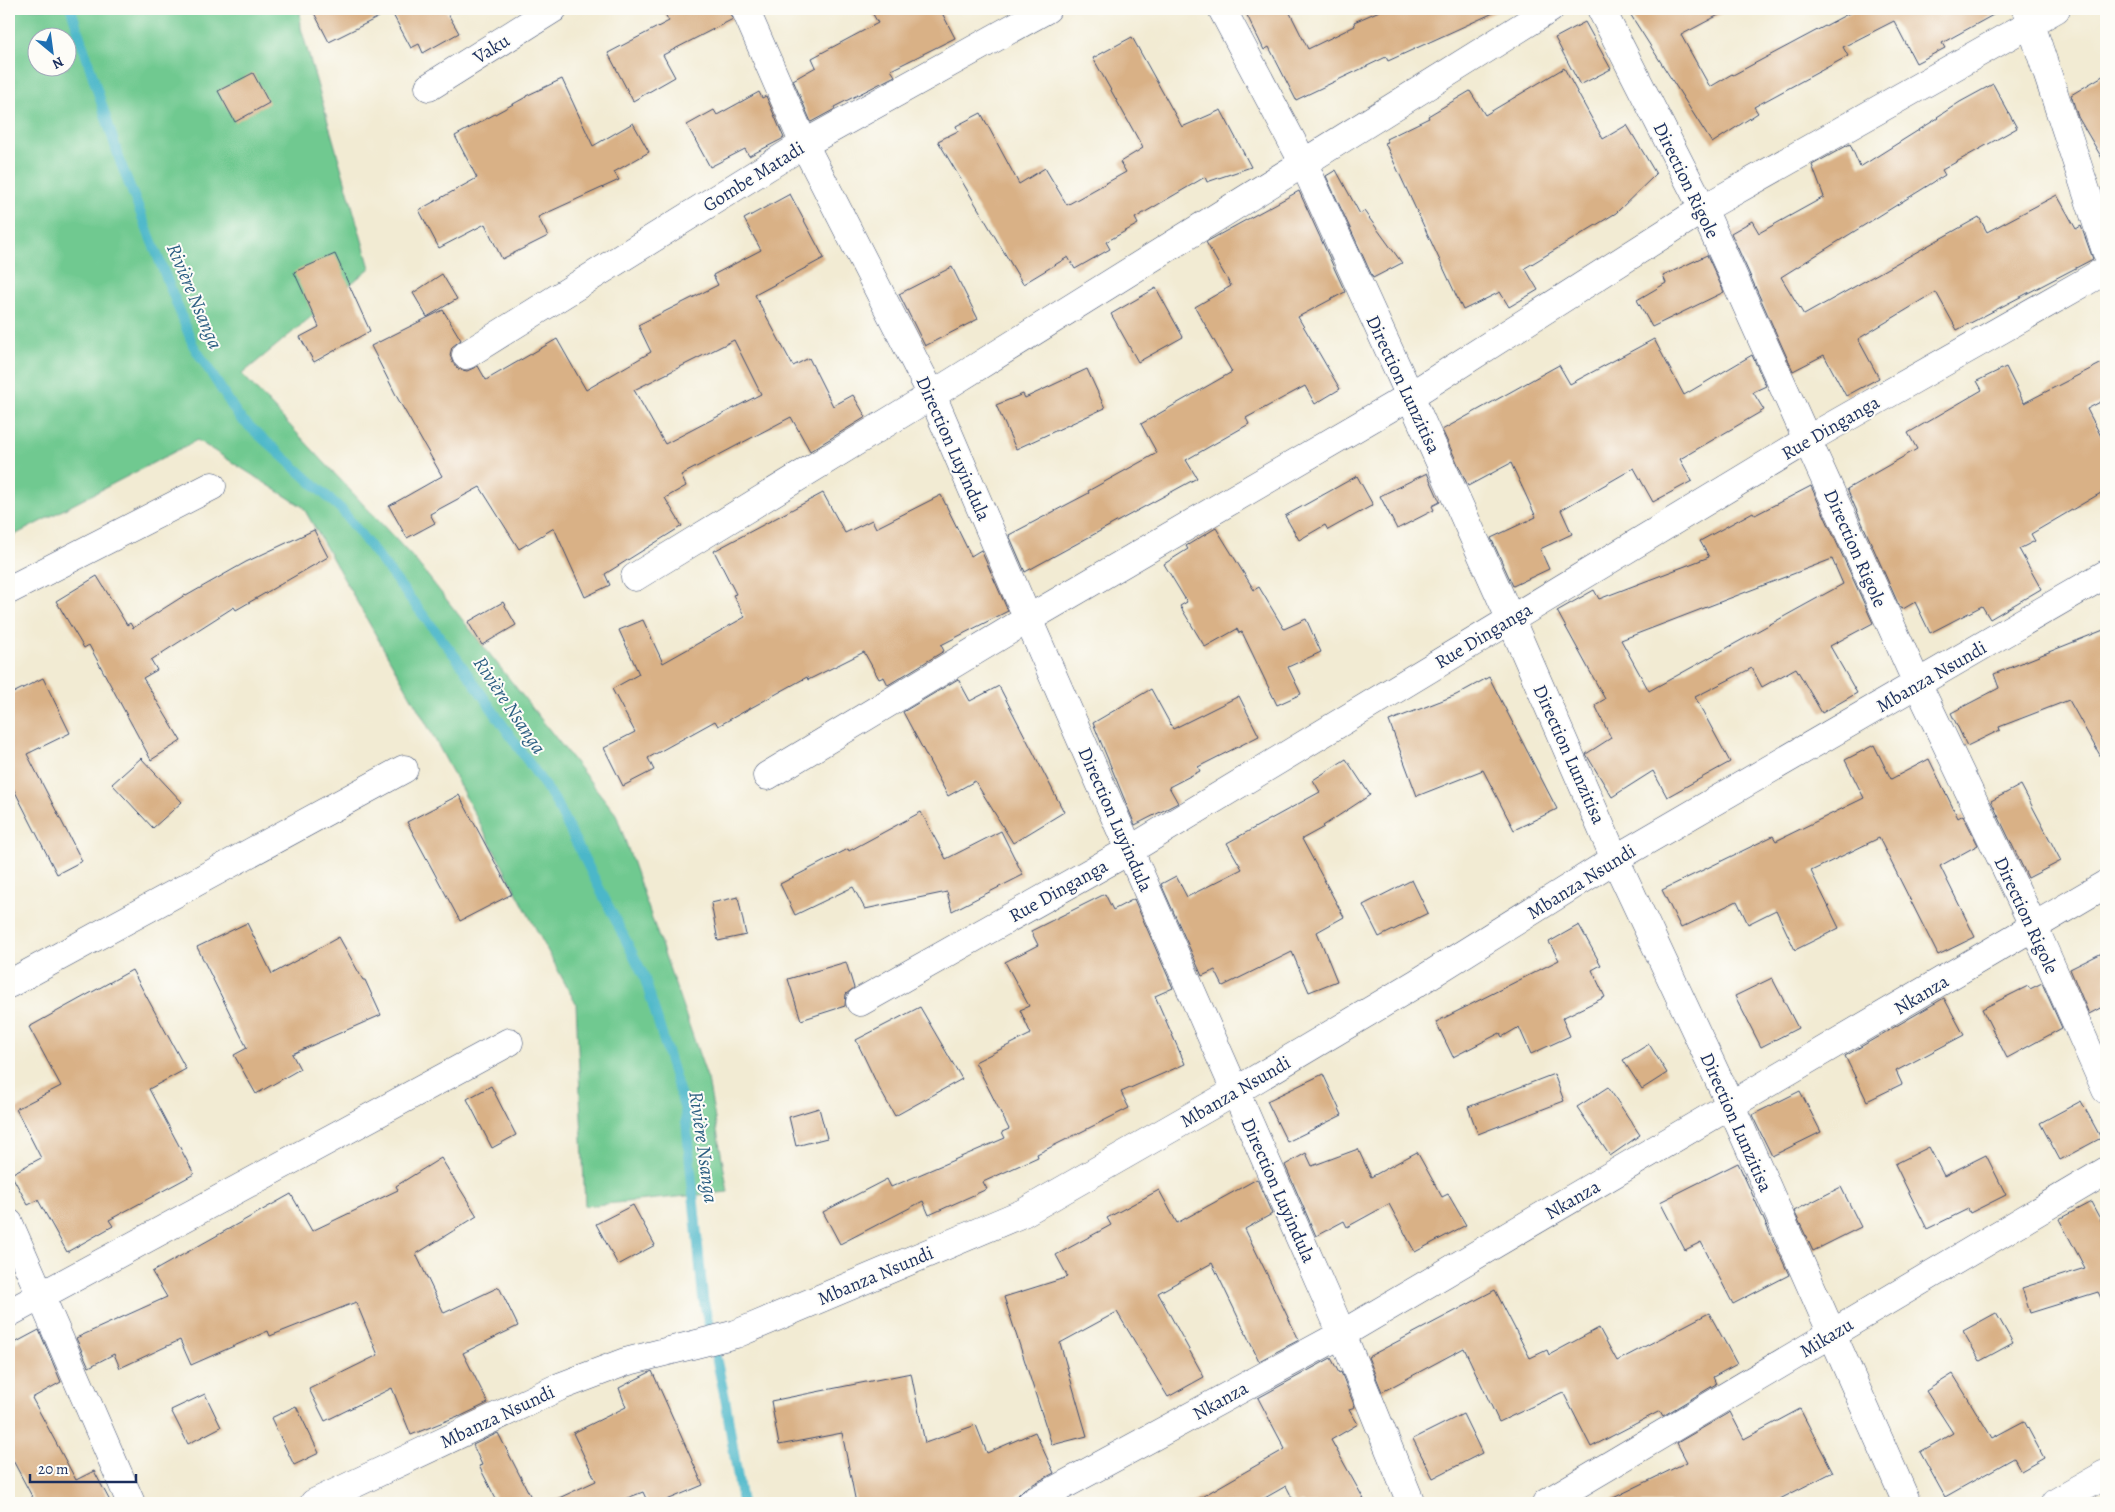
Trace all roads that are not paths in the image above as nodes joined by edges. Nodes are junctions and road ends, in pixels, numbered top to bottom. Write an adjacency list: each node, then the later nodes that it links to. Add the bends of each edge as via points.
1 (554, 9): 9 (street, Vaku)
2 (745, 9): 10 (street, Direction Luyindula)
3 (1047, 9): 10 (street, Gombe Matadi)
4 (1222, 9): 11 (street, Direction Lunzitisa)
5 (1550, 9): 11 (street)
6 (1601, 9): 12 (street, Direction Rigole)
7 (2056, 9): 8 (street)
8 (2028, 16): 12 (street); 13 (street)
9 (428, 86)
10 (804, 144): 15 (street, Gombe Matadi); 16 (street, Direction Luyindula)
11 (1303, 162): 16 (street); 17 (street, Direction Lunzitisa)
12 (1703, 210): 17 (street); 18 (street, Direction Rigole)
13 (2106, 251)
14 (2106, 270): 18 (street, Rue Dinganga)
15 (466, 355)
16 (932, 395): 21 (street); 24 (street, Direction Luyindula)
17 (1410, 396): 23 (street, Direction Lunzitisa); 24 (street)
18 (1807, 440): 23 (street, Rue Dinganga); 25 (street, Direction Rigole)
19 (212, 486): 22 (street)
20 (2106, 574): 25 (street, Mbanza Nsundi)
21 (635, 577)
22 (9, 590)
23 (1510, 618): 28 (street, Rue Dinganga); 29 (street, Direction Lunzitisa)
24 (1028, 620): 27 (street); 28 (street, Direction Luyindula)
25 (1918, 683): 29 (street, Mbanza Nsundi); 31 (street, Direction Rigole)
26 (404, 769): 32 (street)
27 (767, 776)
28 (1130, 850): 33 (street, Rue Dinganga); 36 (street, Direction Luyindula)
29 (1616, 859): 36 (street, Mbanza Nsundi, via 1418,983); 37 (street, Direction Lunzitisa)
30 (2106, 884): 31 (street, Nkanza)
31 (2034, 927): 35 (street, Direction Rigole); 37 (street, Nkanza)
32 (9, 984)
33 (860, 1002)
34 (509, 1042): 40 (street)
35 (2106, 1090)
36 (1236, 1091): 42 (street, Direction Luyindula); 46 (street, Mbanza Nsundi, via 1023,1214 736,1334 625,1362 559,1387)
37 (1731, 1106): 42 (street, Nkanza); 43 (street, Direction Lunzitisa)
38 (2106, 1171): 43 (street, Mikazu)
39 (9, 1222): 40 (street)
40 (41, 1294): 41 (street); 45 (street)
41 (9, 1313)
42 (1342, 1334): 47 (street, Nkanza); 48 (street, Direction Luyindula)
43 (1831, 1334): 49 (street, Mikazu); 50 (street, Direction Lunzitisa)
44 (2106, 1474): 51 (street)
45 (131, 1503)
46 (314, 1503)
47 (1031, 1503)
48 (1411, 1503)
49 (1546, 1503)
50 (1907, 1503)
51 (2055, 1503)

